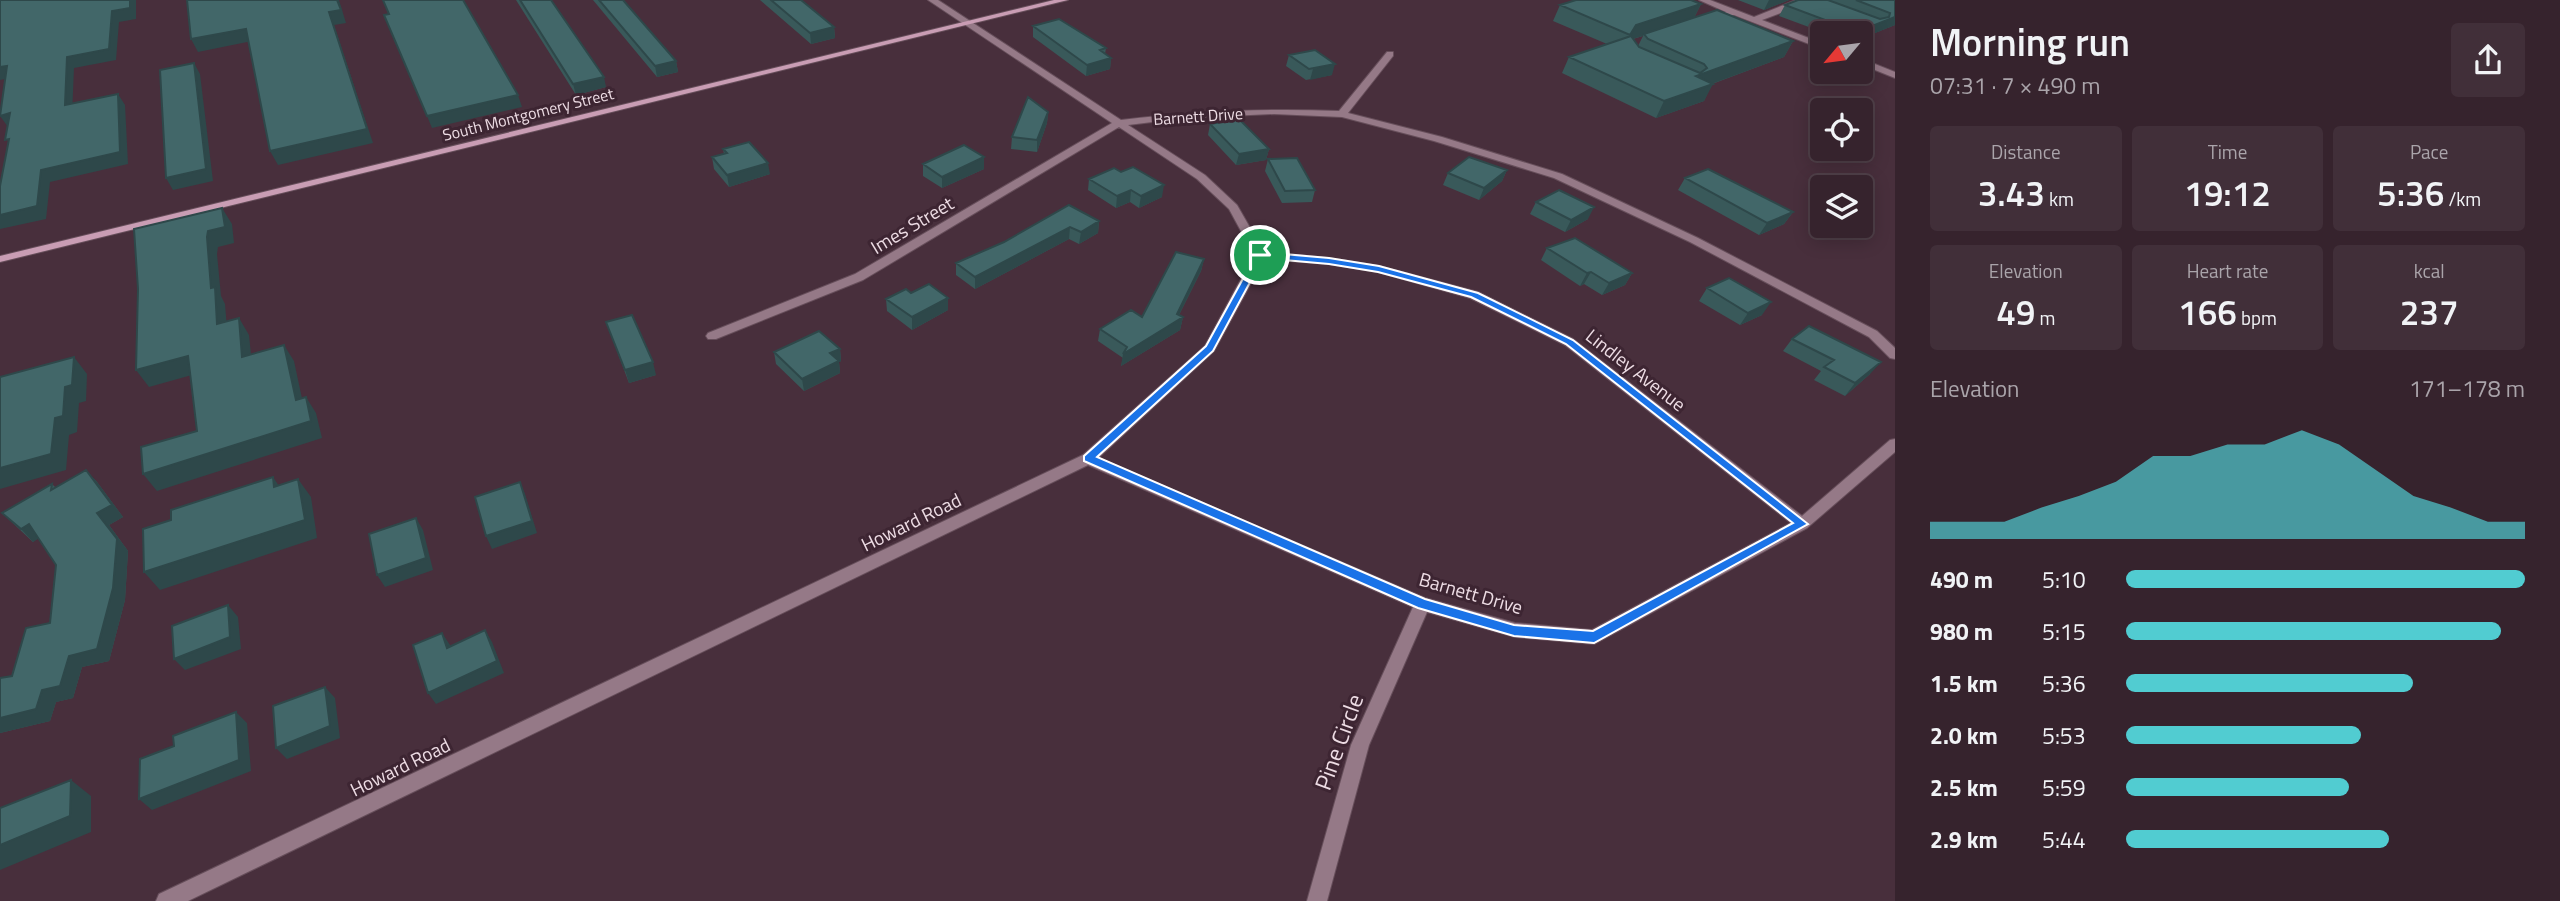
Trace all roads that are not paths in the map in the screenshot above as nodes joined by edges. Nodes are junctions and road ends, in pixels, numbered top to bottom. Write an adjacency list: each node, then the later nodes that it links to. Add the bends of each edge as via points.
1 (932, 0): 8 (street)
2 (1064, 0): 8 (street, South Montgomery Street)
3 (1703, 0): 5 (street)
4 (1800, 0): 6 (street)
5 (1734, 12): 6 (street); 7 (street)
6 (1754, 20): 9 (street)
7 (1703, 22)
8 (966, 24): 14 (street); 15 (street, South Montgomery Street)
9 (1810, 41)
10 (1390, 54): 13 (street)
11 (1873, 66): 12 (street)
12 (1895, 75)
13 (1342, 114): 14 (street, Barnett Drive, via 1273,111); 20 (street, Barnett Drive, via 1558,176 1694,240 1873,334)
14 (1119, 123): 16 (street, via 1201,177 1233,207); 19 (street, Imes Street, via 859,277)
15 (69, 242): 17 (street, South Montgomery Street); 18 (street)
16 (1260, 255): 22 (street, Howard Road, via 1210,348); 23 (street, Lindley Avenue, via 1379,269 1474,295 1569,342)
17 (0, 259)
18 (0, 268)
19 (712, 336)
20 (1895, 355)
21 (1895, 444): 23 (street, Barnett Drive)
22 (1088, 458): 24 (street, Barnett Drive); 25 (street, Howard Road)
23 (1802, 524): 24 (street, Barnett Drive, via 1594,637 1514,630)
24 (1422, 604): 26 (street, Pine Circle, via 1360,746)
25 (166, 901)
26 (1317, 901)

